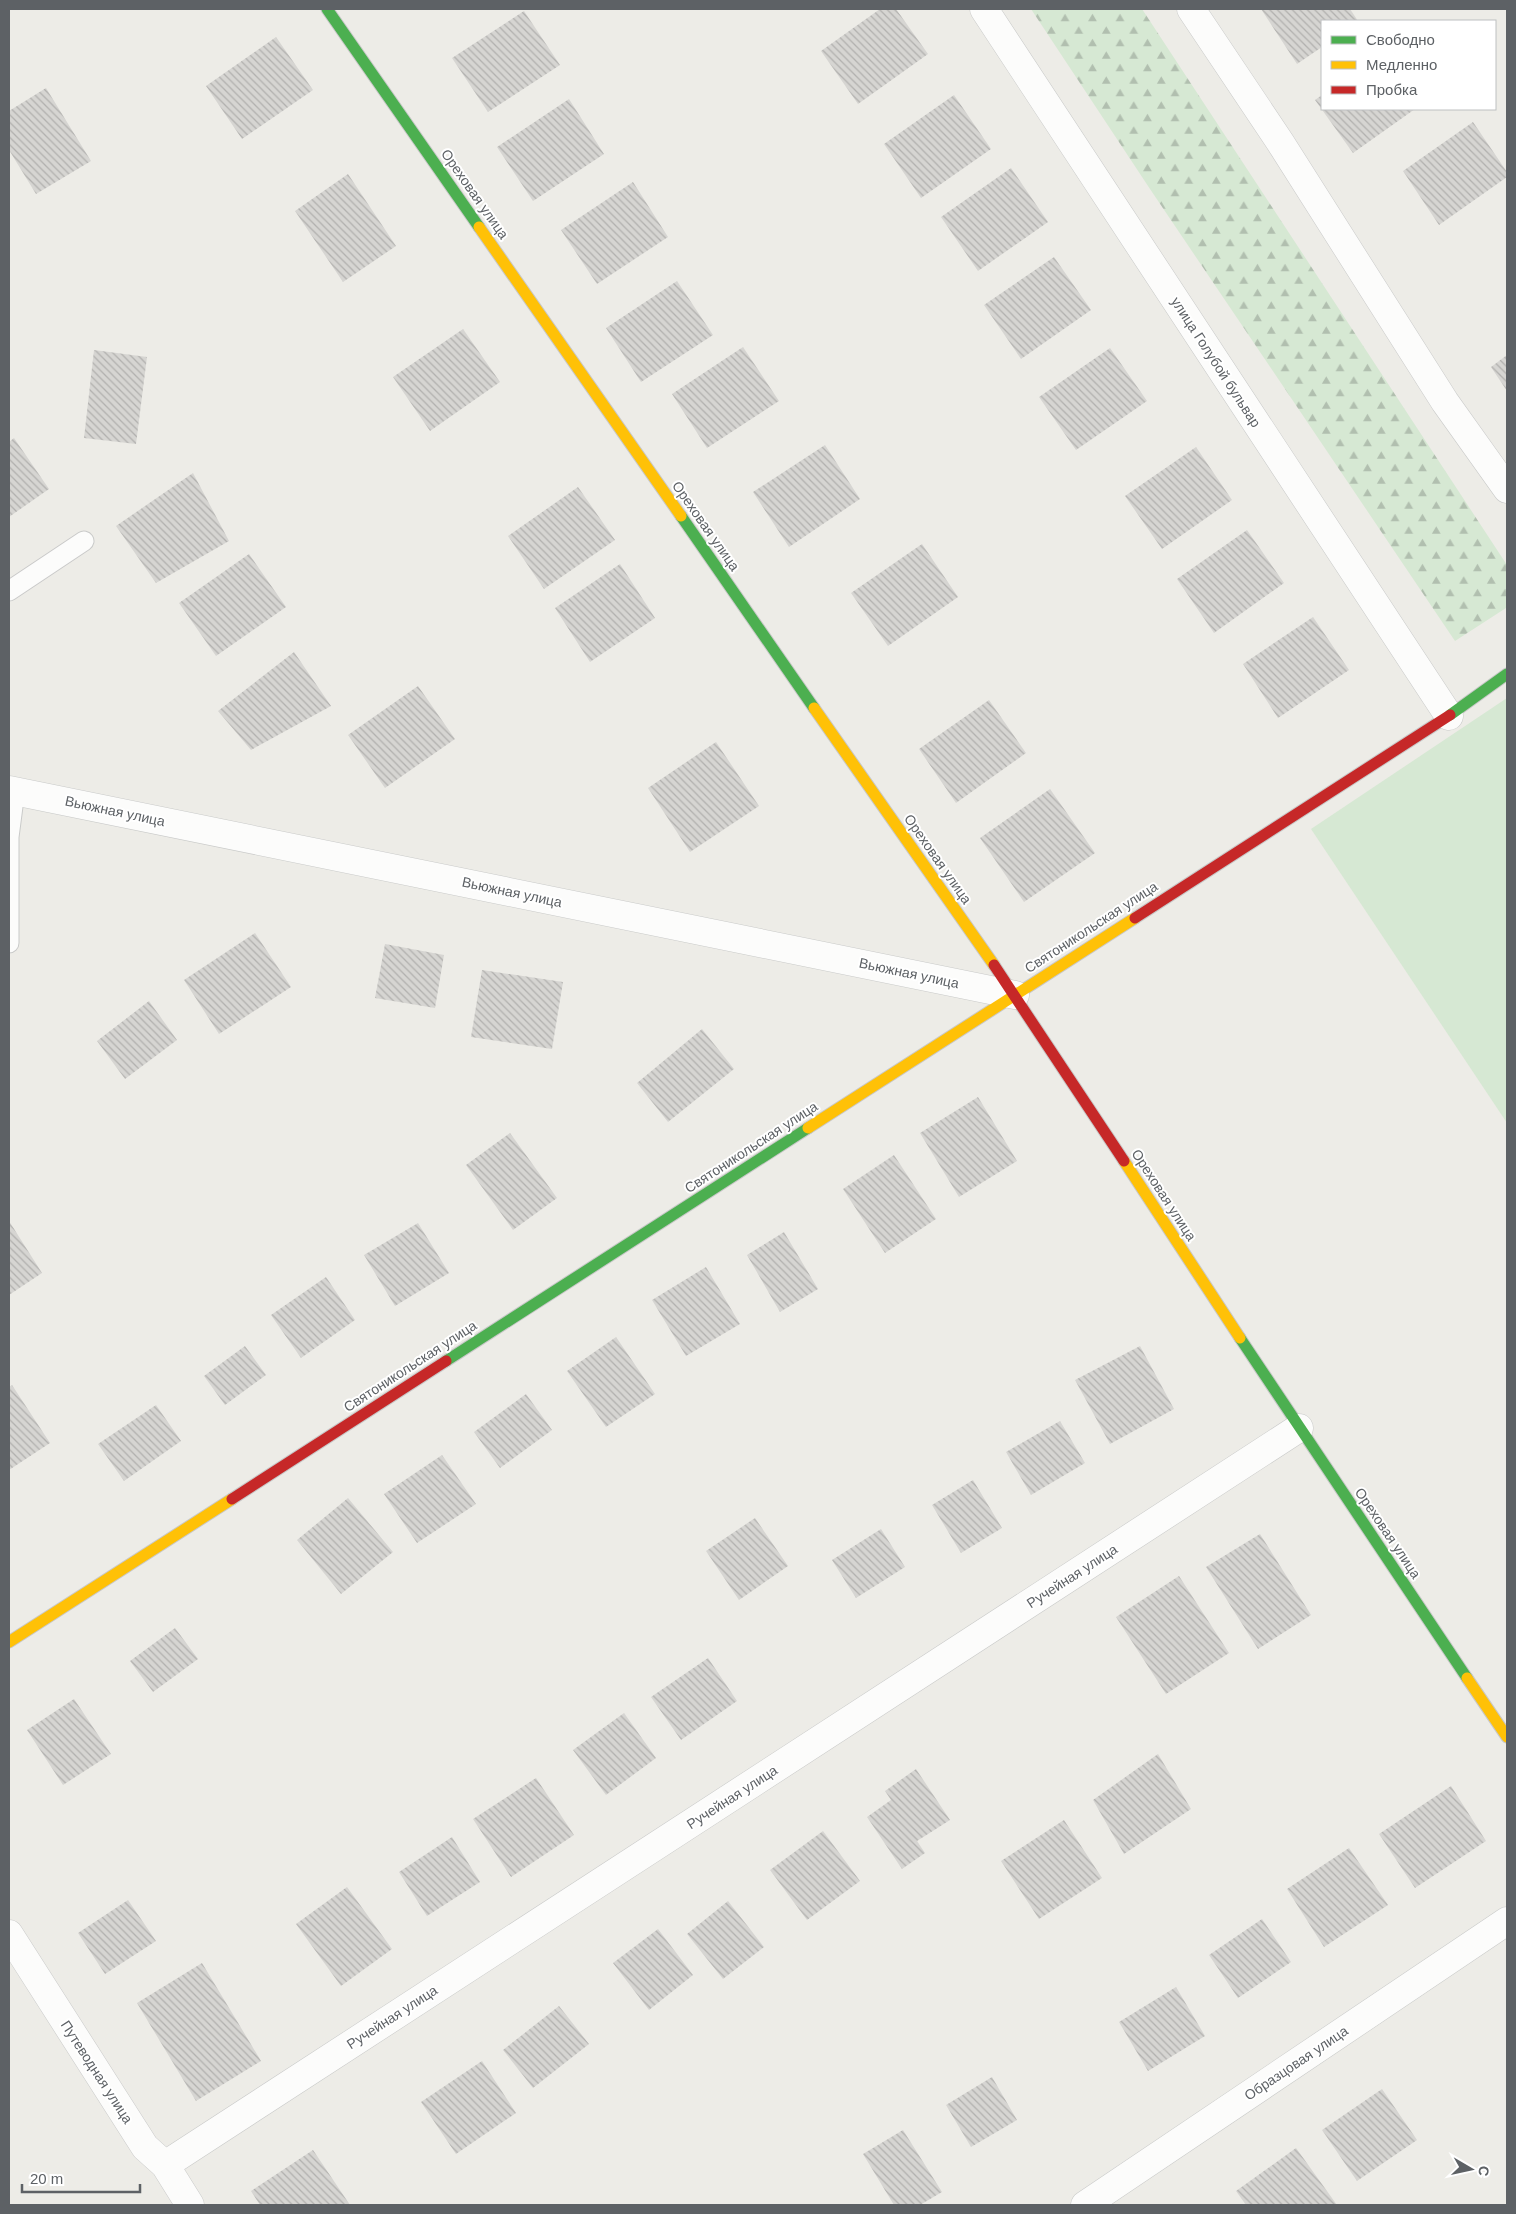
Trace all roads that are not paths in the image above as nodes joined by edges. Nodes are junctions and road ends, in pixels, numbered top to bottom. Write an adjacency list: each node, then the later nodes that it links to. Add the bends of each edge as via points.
1 (327, 9): 12 (street, Ореховая улица)
2 (984, 9): 8 (street, улица Голубой бульвар)
3 (1191, 9): 4 (street, via 1280,142 1445,402)
4 (1507, 489)
5 (84, 541): 6 (lane)
6 (9, 592)
7 (1507, 674): 8 (street, Святоникольская улица)
8 (1449, 716): 12 (street, Святоникольская улица)
9 (12, 790): 10 (lane); 12 (street, Вьюжная улица)
10 (9, 837): 11 (lane)
11 (9, 943)
12 (1015, 995): 13 (street, Ореховая улица); 14 (street, Святоникольская улица)
13 (1299, 1428): 15 (street, Ореховая улица); 18 (street, Ручейная улица)
14 (9, 1642)
15 (1507, 1737)
16 (1507, 1921): 20 (street, Образцовая улица)
17 (9, 1934): 18 (street, Путеводная улица, via 145,2147)
18 (165, 2165): 19 (street, Путеводная улица)
19 (190, 2205)
20 (1085, 2205)

